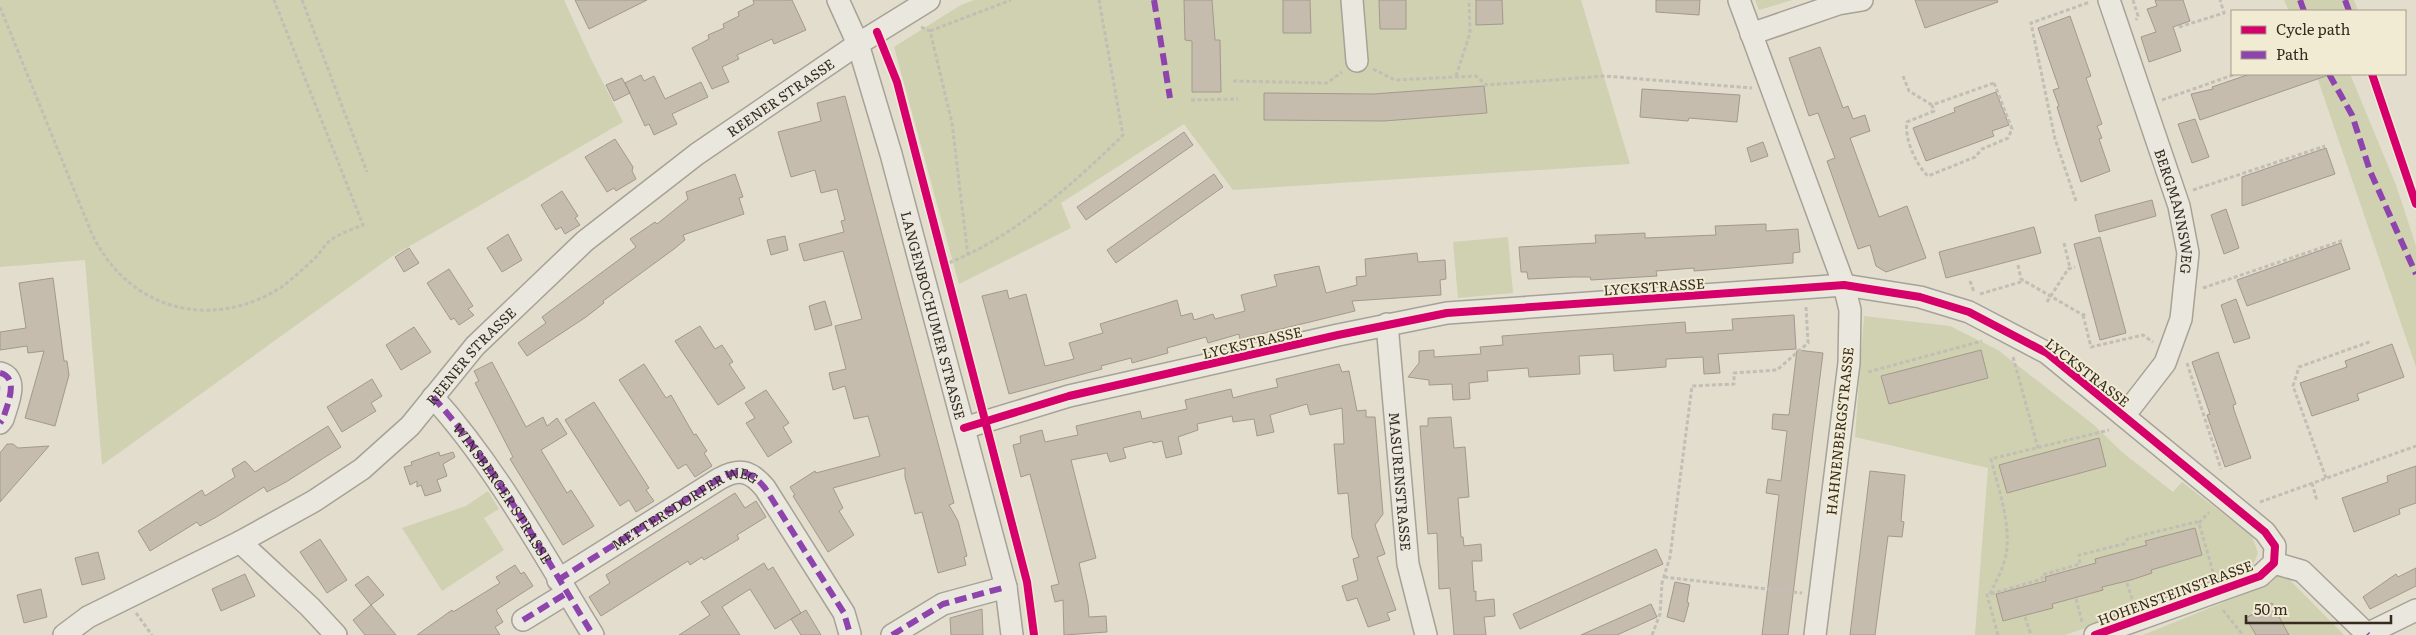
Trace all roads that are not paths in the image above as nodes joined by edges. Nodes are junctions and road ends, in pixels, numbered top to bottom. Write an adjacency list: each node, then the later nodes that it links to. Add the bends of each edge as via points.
1 (838, 0): 8 (street, LANGENBOCHUMER STRASSE)
2 (929, 0): 8 (street, REENER STRASSE)
3 (1352, 0): 9 (street)
4 (1738, 0): 7 (street, HAHNENBERGSTRASSE)
5 (1862, 0): 7 (street, via 1838,4)
6 (2109, 0): 14 (street, BERGMANNSWEG, via 2176,196 2188,253 2181,319 2165,363)
7 (1751, 34): 10 (street, HAHNENBERGSTRASSE)
8 (858, 44): 13 (street, REENER STRASSE, via 697,154 585,241 476,346); 16 (street, LANGENBOCHUMER STRASSE, via 891,154)
9 (1357, 61)
10 (1844, 285): 11 (street, LYCKSTRASSE, via 1447,314); 14 (street, LYCKSTRASSE, via 1920,298 1982,317 2047,352); 31 (street, HAHNENBERGSTRASSE, via 1850,310 1847,378)
11 (1388, 324): 16 (street, LYCKSTRASSE, via 1069,396); 30 (street, MASURENSTRASSE, via 1408,564)
12 (0, 374): 15 (street, via 10,379 12,386)
13 (433, 397): 17 (street, REENER STRASSE, via 410,426 362,469 314,502); 19 (street, WINSBERGER STRASSE, via 484,460)
14 (2124, 416): 18 (street, LYCKSTRASSE, via 2265,532)
15 (0, 423)
16 (964, 428): 20 (street, LANGENBOCHUMER STRASSE)
17 (240, 542): 24 (street, REENER STRASSE, via 88,617); 25 (street)
18 (2274, 555): 21 (street, via 2302,571 2367,634); 23 (street, HOHENSTEINSTRASSE, via 2260,576)
19 (562, 586): 22 (street); 26 (street, WINSBERGER STRASSE); 27 (street, METTERSDORFER WEG, via 720,479 731,472 741,471 765,488 844,613)
20 (1006, 587): 28 (street, via 943,604); 29 (street, LANGENBOCHUMER STRASSE)
21 (2416, 610)
22 (523, 620)
23 (2089, 630)
24 (64, 635)
25 (336, 635)
26 (593, 635)
27 (852, 635)
28 (892, 635)
29 (1012, 635)
30 (1426, 635)
31 (1815, 635)

